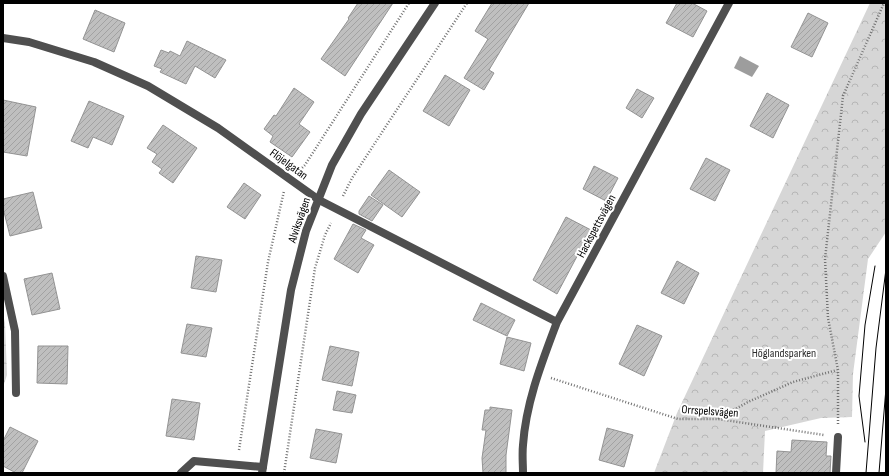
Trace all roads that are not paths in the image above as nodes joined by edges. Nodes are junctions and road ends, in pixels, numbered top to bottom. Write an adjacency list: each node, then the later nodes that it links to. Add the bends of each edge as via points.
1 (435, 3): 4 (street, Alviksvägen, via 361,114 332,165)
2 (729, 3): 6 (street, Hackspettsvägen)
3 (3, 38): 4 (street, Flöjelgatan, via 29,42 94,62 148,86 218,128)
4 (318, 200): 6 (street, Flöjelgatan); 9 (street, Alviksvägen, via 306,231 291,290)
5 (3, 276): 7 (street, via 15,331)
6 (557, 322): 11 (street, Hackspettsvägen, via 538,374 528,412 523,445)
7 (16, 394)
8 (838, 437): 12 (street)
9 (263, 470): 10 (street, via 194,461)
10 (181, 473)
11 (523, 473)
12 (836, 473)

